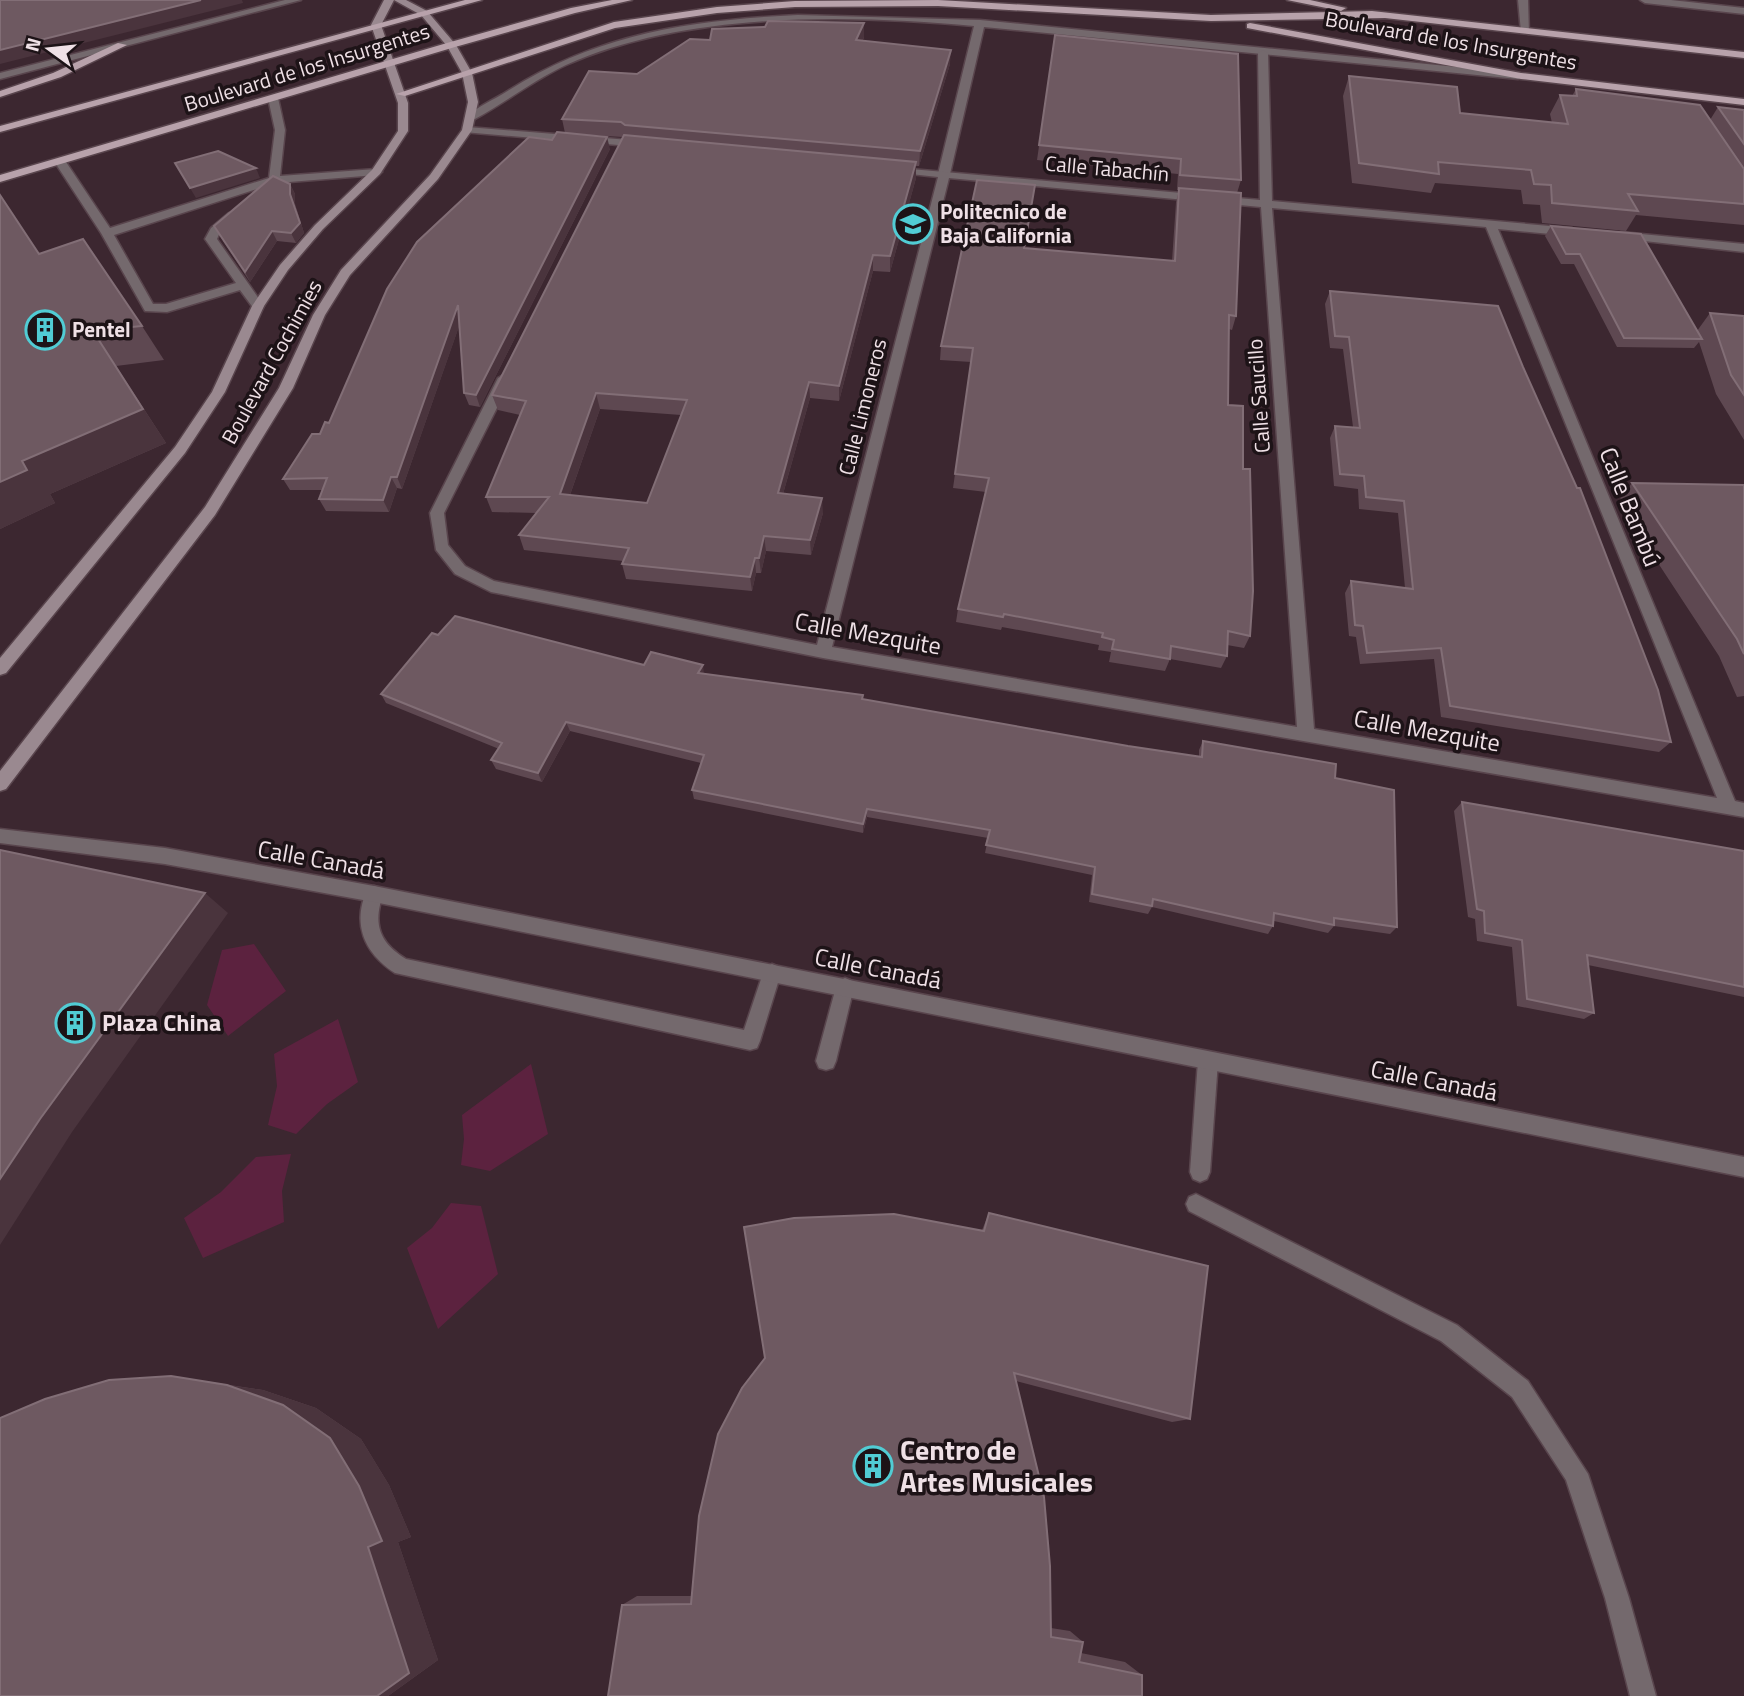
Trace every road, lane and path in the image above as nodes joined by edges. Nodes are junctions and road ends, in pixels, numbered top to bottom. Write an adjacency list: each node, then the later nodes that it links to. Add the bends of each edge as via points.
1 (296, 0): 17 (street)
2 (389, 0): 15 (main road)
3 (399, 0): 11 (main road)
4 (477, 0): 11 (main road, Boulevard de los Insurgentes)
5 (627, 0): 18 (main road, Boulevard de los Insurgentes)
6 (1113, 0): 13 (main road, Boulevard de los Insurgentes)
7 (1292, 0): 12 (main road, Boulevard de los Insurgentes)
8 (1523, 0): 16 (street)
9 (1645, 0): 10 (street)
10 (1744, 11)
11 (424, 13): 15 (main road, Boulevard de los Insurgentes); 18 (main road)
12 (1383, 16): 13 (main road); 16 (main road, Boulevard de los Insurgentes)
13 (1211, 18): 22 (main road, via 938,3 717,9 614,25); 24 (main road, Boulevard de los Insurgentes)
14 (980, 23): 19 (street); 31 (street, via 790,21 646,35 562,64); 37 (street, Calle Limoneros)
15 (376, 25): 21 (main road, Boulevard Cochimies); 32 (main road, Boulevard de los Insurgentes)
16 (1526, 32): 20 (main road, Boulevard de los Insurgentes)
17 (122, 45): 23 (street); 25 (main road, via 57,75)
18 (451, 45): 21 (main road, Boulevard de los Insurgentes); 22 (main road)
19 (1262, 53): 24 (street); 40 (street, Calle Saucillo)
20 (1744, 55)
21 (388, 64): 26 (main road, Boulevard Cochimies); 28 (main road, Boulevard de los Insurgentes)
22 (467, 73): 26 (main road); 31 (main road, via 473,102)
23 (0, 76)
24 (1521, 76): 27 (main road, Boulevard de los Insurgentes)
25 (0, 94)
26 (401, 94): 36 (main road, Boulevard Cochimies, via 403,131)
27 (1675, 94): 29 (main road, Boulevard de los Insurgentes); 30 (street)
28 (273, 98): 34 (main road, Boulevard de los Insurgentes); 39 (street, via 280,130)
29 (1744, 102)
30 (1683, 105)
31 (469, 124): 33 (street, via 619,149); 52 (main road, Boulevard Cochimies, via 434,177 345,273 319,315 286,388 210,511)
32 (0, 129)
33 (649, 145)
34 (60, 161): 38 (main road, Boulevard de los Insurgentes); 42 (street)
35 (877, 167): 37 (street, Calle Tabachín)
36 (376, 172): 39 (street); 47 (main road, Boulevard Cochimies, via 319,227)
37 (944, 173): 40 (street, Calle Tabachín); 49 (street, Calle Limoneros)
38 (0, 179)
39 (274, 180): 42 (street); 46 (street, via 211,234)
40 (1266, 203): 41 (street, Calle Tabachín); 51 (street, Calle Saucillo)
41 (1490, 224): 43 (street, Calle Tabachín); 53 (street, Calle Bambú)
42 (107, 233): 46 (street, via 149,308 167,308)
43 (1583, 233)
44 (1610, 235): 45 (street)
45 (1744, 248)
46 (243, 285): 47 (street)
47 (258, 306): 50 (main road, Boulevard Cochimies, via 218,392 180,450)
48 (511, 365): 49 (street, Calle Mezquite, via 437,513 441,546 460,570 491,586)
49 (823, 652): 51 (street, Calle Mezquite)
50 (0, 669)
51 (1306, 736): 53 (street, Calle Mezquite)
52 (0, 784)
53 (1736, 809)
54 (0, 836): 55 (street, Calle Canadá, via 165,856)
55 (373, 894): 56 (street, Calle Canadá); 56 (street, via 367,912 373,942 384,957 402,967 750,1041)
56 (772, 973): 57 (street, Calle Canadá)
57 (845, 987): 58 (street); 59 (street, Calle Canadá)
58 (825, 1061)
59 (1208, 1061): 60 (street, Calle Canadá); 61 (street)
60 (1744, 1167)
61 (1200, 1172)
62 (1196, 1204): 63 (street, via 1449,1333 1520,1389 1576,1474)
63 (1643, 1696)

